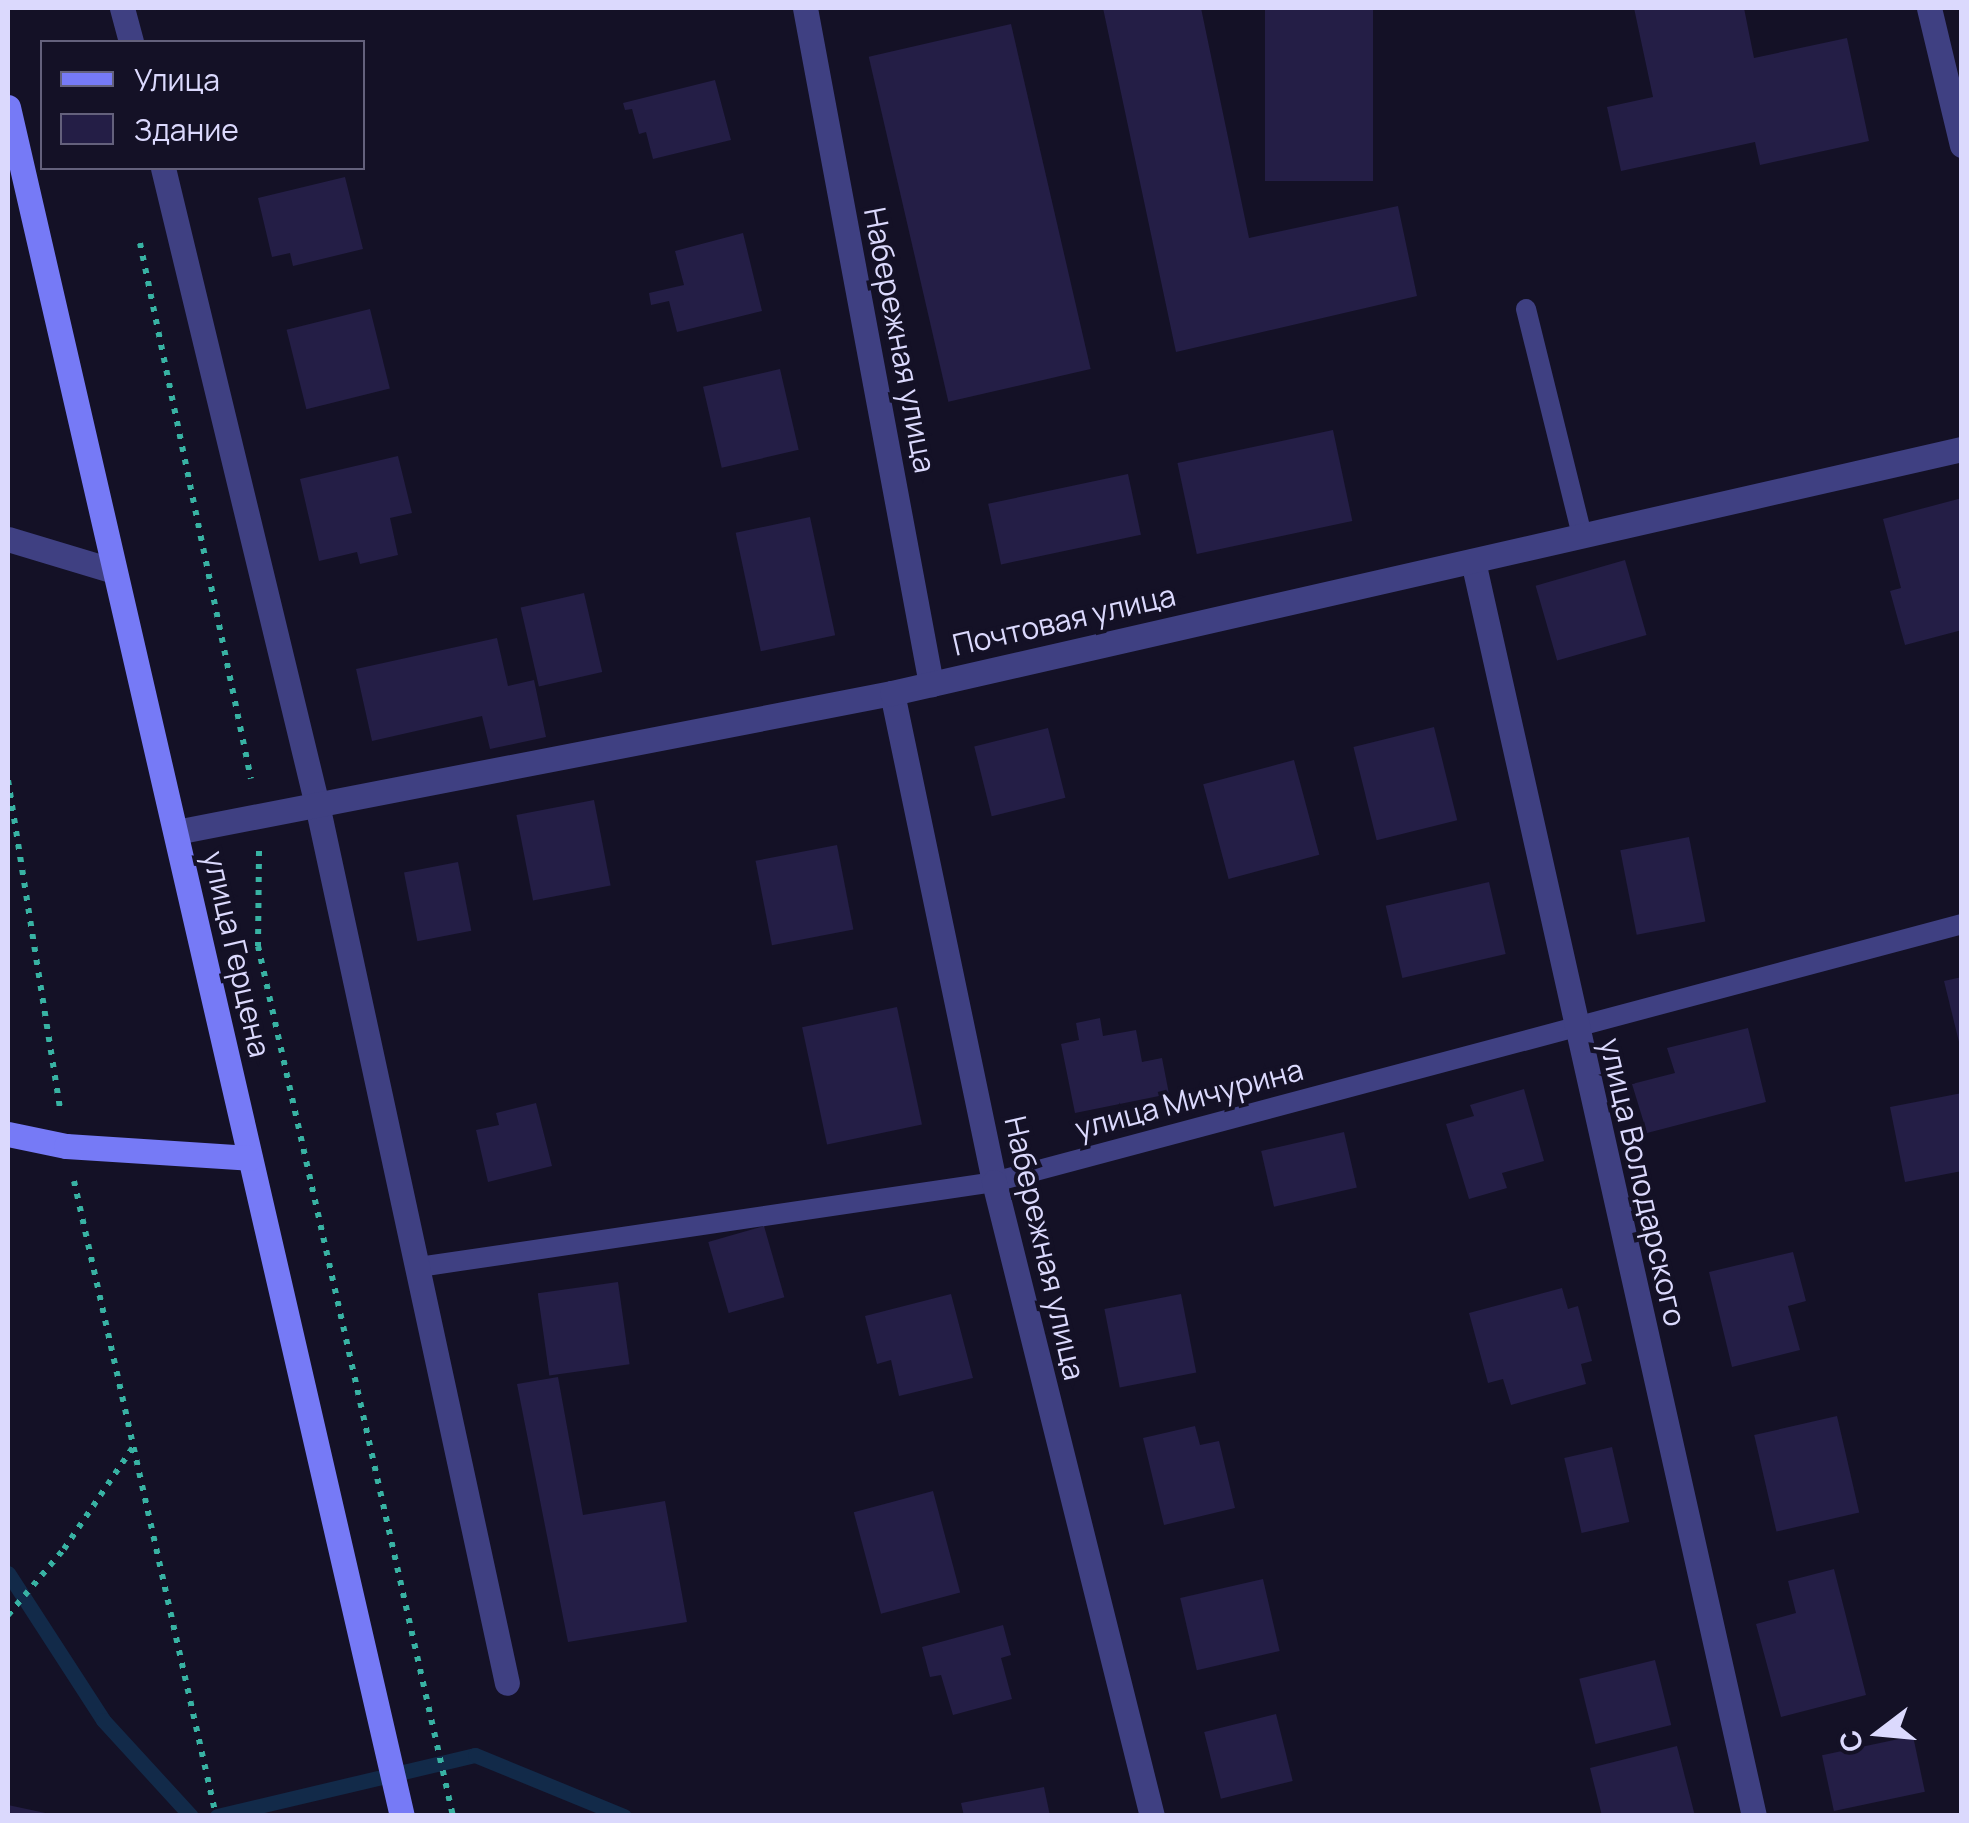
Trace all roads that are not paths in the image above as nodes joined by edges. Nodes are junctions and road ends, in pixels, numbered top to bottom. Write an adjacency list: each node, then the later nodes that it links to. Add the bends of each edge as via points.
1 (122, 8): 4 (street)
2 (805, 8): 14 (street, Набережная улица)
3 (1929, 8): 6 (street)
4 (130, 40)
5 (8, 107): 13 (main road, улица Герцена)
6 (1962, 145)
7 (162, 170): 16 (street)
8 (1526, 309): 10 (lane)
9 (1962, 449): 10 (street, Почтовая улица)
10 (1582, 536): 12 (street, Почтовая улица)
11 (8, 539): 13 (street)
12 (1473, 561): 14 (street, Почтовая улица); 19 (street, улица Володарского)
13 (114, 571): 17 (main road, улица Герцена)
14 (931, 684): 15 (street, Почтовая улица)
15 (892, 693): 16 (street, Почтовая улица); 22 (street, Набережная улица)
16 (318, 808): 17 (street, Почтовая улица); 23 (street)
17 (176, 832): 21 (main road, улица Герцена)
18 (1962, 924): 19 (lane, улица Мичурина)
19 (1574, 1027): 22 (lane, улица Мичурина); 27 (street, улица Володарского)
20 (8, 1134): 21 (main road, via 66,1146)
21 (250, 1158): 25 (main road, улица Герцена)
22 (994, 1182): 23 (lane, улица Мичурина); 26 (street, Набережная улица)
23 (420, 1266): 24 (street)
24 (507, 1683)
25 (402, 1816)
26 (1152, 1816)
27 (1754, 1816)

